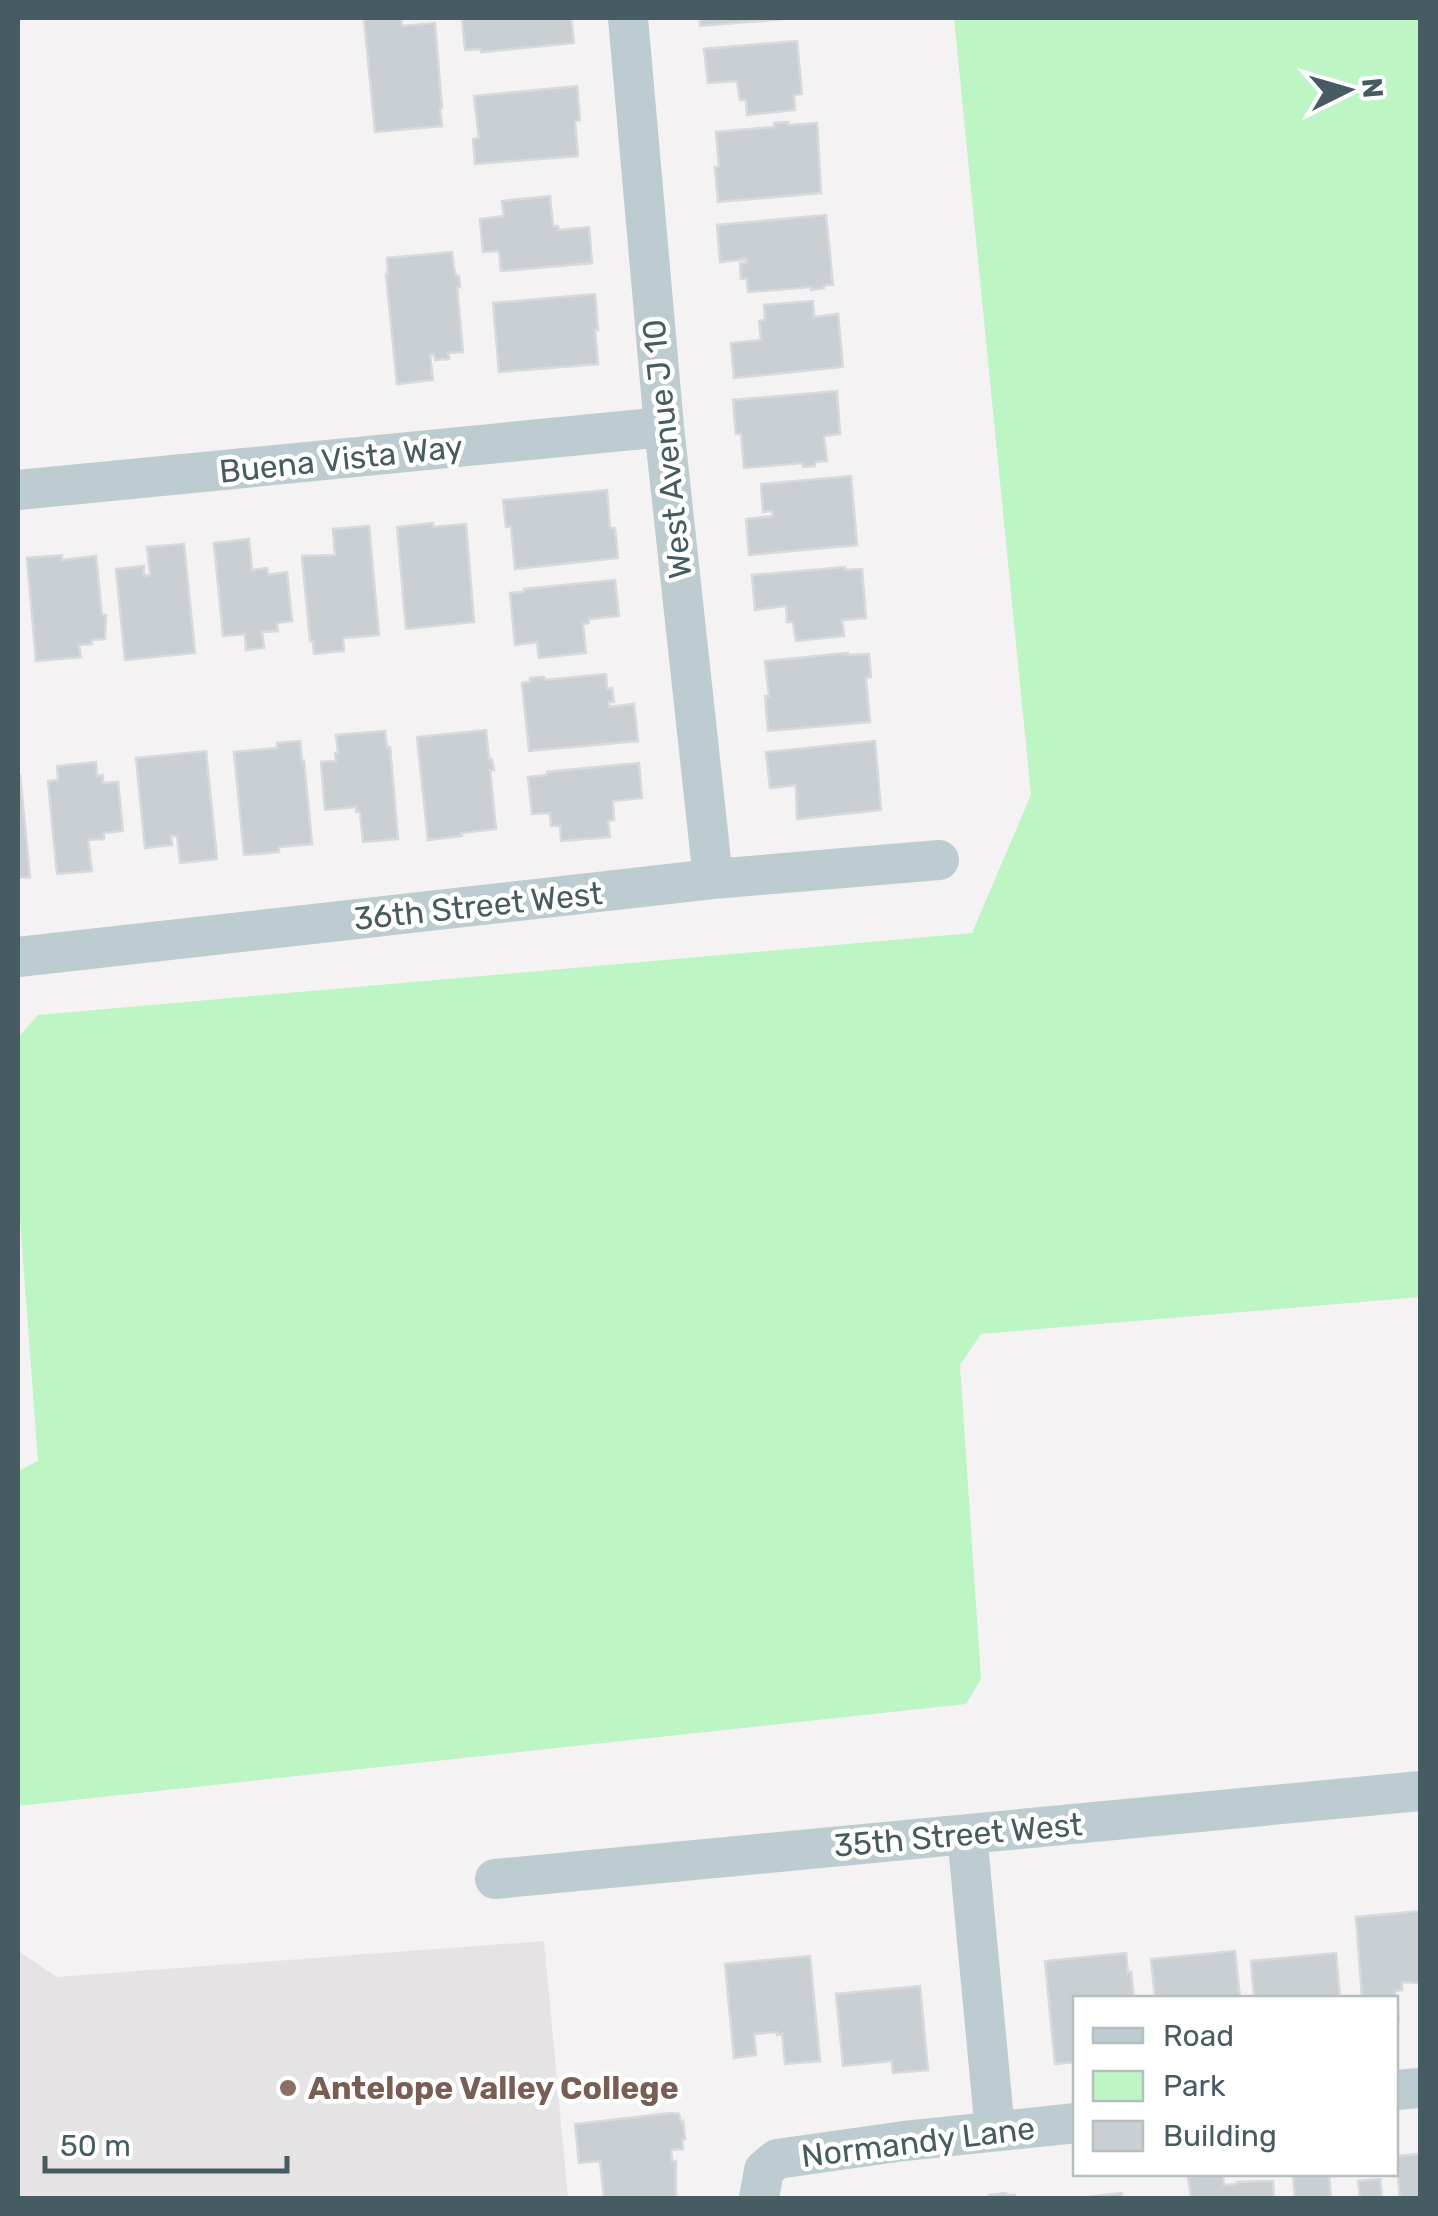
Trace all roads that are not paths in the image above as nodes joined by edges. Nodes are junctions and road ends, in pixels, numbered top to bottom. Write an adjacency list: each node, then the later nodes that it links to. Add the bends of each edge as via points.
1 (628, 18): 2 (street, West Avenue J 10)
2 (664, 427): 3 (street, Buena Vista Way); 5 (street, West Avenue J 10)
3 (18, 490)
4 (938, 860): 5 (street, 36th Street West)
5 (712, 879): 6 (street, 36th Street West)
6 (18, 958)
7 (1420, 1791): 8 (street, 35th Street West)
8 (967, 1834): 9 (street, 35th Street West); 11 (street)
9 (495, 1878)
10 (1073, 2123): 11 (street, Normandy Lane)
11 (996, 2132): 12 (street, Normandy Lane, via 777,2160)
12 (761, 2184)

